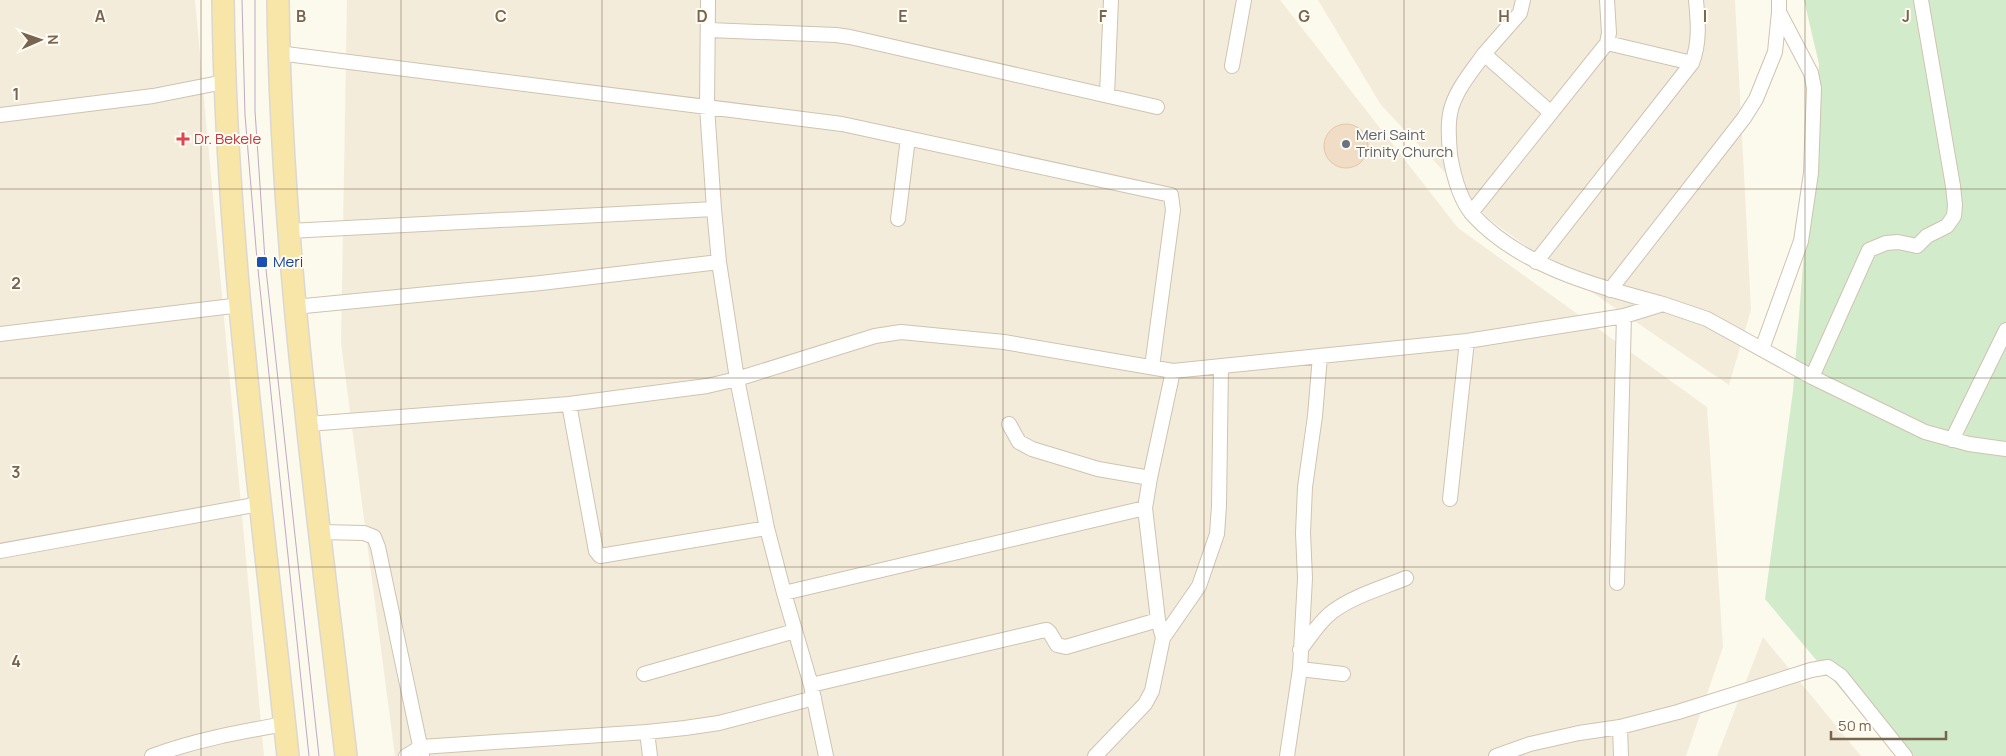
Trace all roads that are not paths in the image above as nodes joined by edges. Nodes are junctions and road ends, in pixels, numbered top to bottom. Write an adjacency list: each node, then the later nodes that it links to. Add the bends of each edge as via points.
1 (223, 0): 17 (main road)
2 (278, 0): 13 (main road)
3 (708, 0): 11 (street)
4 (1112, 0): 18 (street)
5 (1244, 0): 16 (street)
6 (1524, 0): 14 (street, via 1520,13)
7 (1607, 0): 12 (street)
8 (1696, 0): 15 (street, via 1699,31)
9 (1921, 0): 43 (street, via 1953,186 1954,216 1947,226 1917,246 1898,242 1869,250)
10 (1779, 6): 30 (street, via 1775,52 1759,93 1744,118); 38 (street, via 1811,73 1814,88 1811,173 1801,241)
11 (709, 30): 18 (street, via 850,37); 19 (street)
12 (1607, 43): 15 (street); 21 (street)
13 (278, 53): 19 (street); 27 (main road)
14 (1484, 54): 21 (street); 25 (street, via 1456,96 1449,118 1448,135 1457,186)
15 (1692, 63): 29 (street)
16 (1232, 66)
17 (224, 82): 22 (street, via 153,96); 32 (main road)
18 (1107, 95): 20 (street)
19 (707, 107): 23 (street, via 842,124); 24 (street)
20 (1157, 107)
21 (1550, 112): 25 (street)
22 (0, 114)
23 (908, 138): 26 (street); 40 (street, via 1171,195 1172,226)
24 (714, 209): 27 (street); 28 (street)
25 (1472, 214): 29 (street)
26 (898, 219)
27 (289, 230): 33 (main road)
28 (719, 262): 33 (street); 44 (street)
29 (1536, 262): 30 (street)
30 (1610, 290): 31 (street)
31 (1663, 304): 34 (street); 38 (street, via 1707,319)
32 (240, 305): 36 (street); 52 (main road)
33 (294, 308): 46 (main road)
34 (1624, 316): 37 (street); 58 (street)
35 (2006, 330): 48 (street)
36 (0, 334)
37 (1467, 341): 39 (street); 51 (street)
38 (1762, 350): 43 (street)
39 (1320, 356): 41 (street); 63 (street, via 1305,487 1305,578)
40 (1152, 367): 42 (street); 44 (street, via 1004,342 901,332 875,336)
41 (1221, 367): 42 (street); 62 (street, via 1217,534 1199,586)
42 (1173, 370): 50 (street)
43 (1812, 377): 48 (street, via 1926,432)
44 (737, 379): 45 (street); 54 (street)
45 (570, 404): 46 (street); 54 (street, via 596,551 600,556)
46 (308, 424): 55 (main road)
47 (1009, 424): 50 (street, via 1019,442 1032,449 1098,469)
48 (1952, 440): 49 (street)
49 (2006, 449)
50 (1150, 478): 53 (street)
51 (1450, 499)
52 (260, 504): 56 (street); 68 (main road)
53 (1145, 508): 59 (street); 60 (street)
54 (767, 528): 59 (street)
55 (320, 532): 71 (street, via 364,533 374,537); 74 (main road)
56 (0, 551)
57 (1406, 578): 63 (street, via 1332,612)
58 (1617, 583)
59 (784, 594): 61 (street)
60 (1158, 620): 62 (street); 67 (street, via 1066,647 1057,645 1047,630 1041,631)
61 (795, 631): 65 (street); 67 (street)
62 (1163, 638): 78 (street, via 1152,691 1145,704)
63 (1300, 651): 64 (street)
64 (1300, 669): 66 (street); 79 (street)
65 (644, 674)
66 (1343, 674)
67 (812, 691): 70 (street, via 719,723); 77 (street)
68 (284, 724): 72 (street, via 227,735); 73 (main road)
69 (1620, 727): 80 (street, via 1530,744); 81 (street); 82 (street, via 1828,667 1841,676)
70 (647, 732): 71 (street); 76 (street)
71 (421, 752): 75 (street)
72 (152, 756)
73 (288, 756)
74 (346, 756)
75 (406, 756)
76 (650, 756)
77 (826, 756)
78 (1095, 756)
79 (1287, 756)
80 (1496, 756)
81 (1622, 756)
82 (1905, 756)

